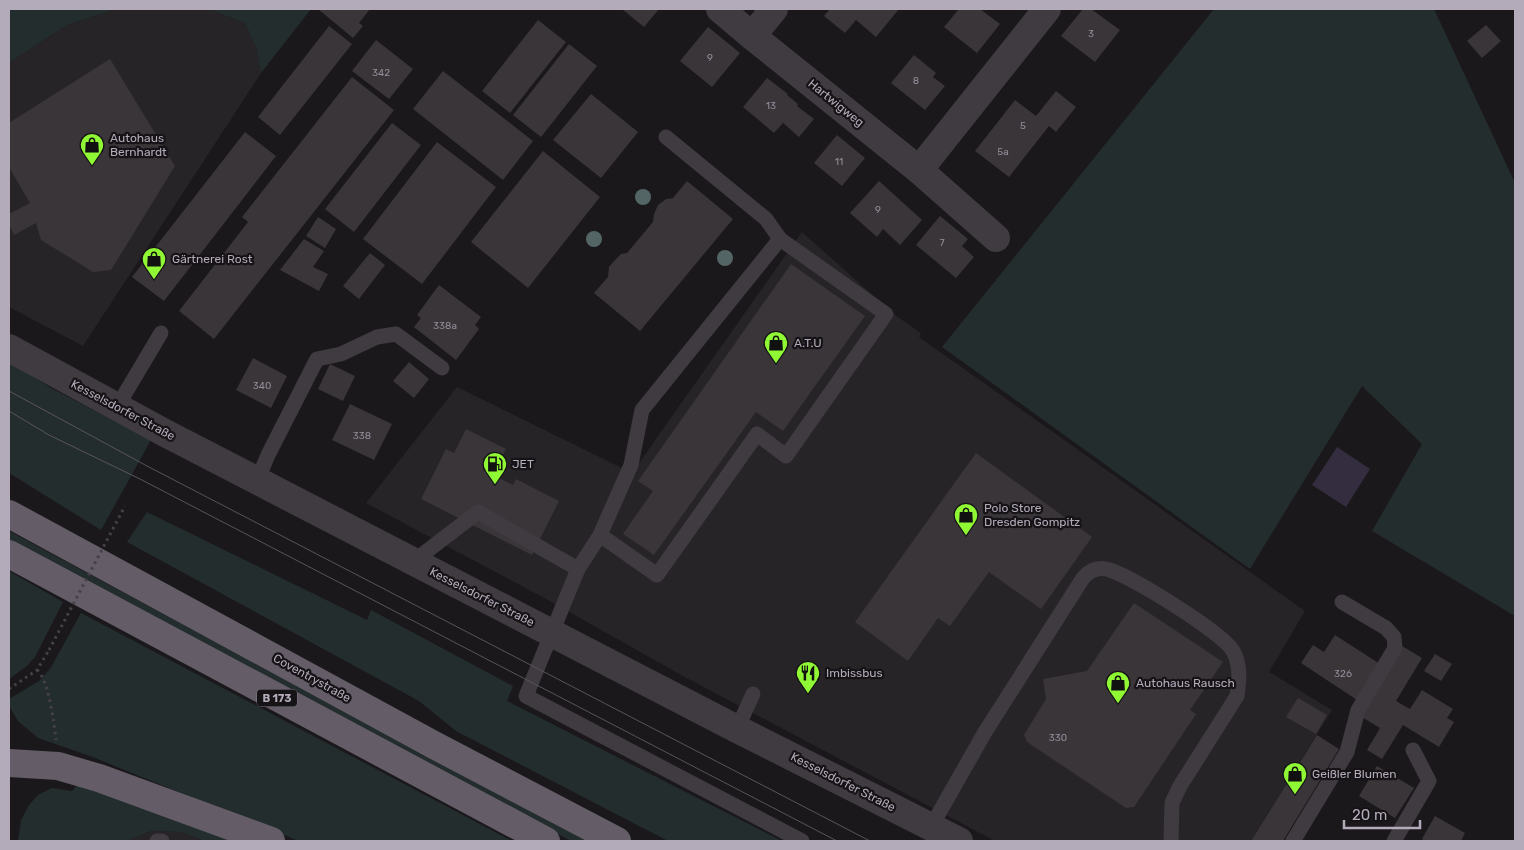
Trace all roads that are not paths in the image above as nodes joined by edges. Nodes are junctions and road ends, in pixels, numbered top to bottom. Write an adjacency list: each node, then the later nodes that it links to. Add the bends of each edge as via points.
1 (720, 9): 4 (street, Hartwigweg)
2 (774, 9): 4 (street)
3 (1047, 9): 6 (street)
4 (752, 36): 6 (street, Hartwigweg)
5 (666, 137): 8 (lane, via 766,219)
6 (919, 170): 7 (street, Hartwigweg)
7 (996, 238)
8 (780, 239): 16 (lane, via 642,410 631,465); 16 (lane, via 886,314 786,456 757,434 657,575)
9 (161, 333): 12 (lane)
10 (9, 348): 12 (street, Kesselsdorfer Straße)
11 (442, 368): 13 (lane, via 396,334 377,337 342,354 318,359 268,455)
12 (117, 407): 13 (street, Kesselsdorfer Straße)
13 (258, 481): 19 (street, Kesselsdorfer Straße)
14 (9, 498): 18 (highway)
15 (9, 514): 18 (highway, Coventrystraße / B 173)
16 (600, 535): 20 (lane)
17 (9, 554): 31 (highway, B 173)
18 (85, 554): 32 (highway, Coventrystraße / B 173)
19 (414, 561): 20 (lane, via 478,512); 22 (street, Kesselsdorfer Straße)
20 (578, 569): 22 (lane)
21 (1342, 602): 36 (lane, via 1386,628 1394,637 1395,648 1358,710 1347,752)
22 (552, 633): 24 (street, Kesselsdorfer Straße); 33 (lane, via 526,696)
23 (753, 694): 24 (lane)
24 (737, 729): 27 (street, Kesselsdorfer Straße)
25 (1413, 750): 37 (lane, via 1429,781)
26 (9, 763): 30 (highway, via 58,766)
27 (931, 827): 34 (street, Kesselsdorfer Straße); 35 (lane, via 985,732 1082,578 1091,571 1102,569 1125,577 1197,620 1228,644 1237,662 1237,696 1172,803)
28 (157, 841): 29 (lane)
29 (162, 841)
30 (271, 841)
31 (546, 841)
32 (616, 841)
33 (802, 841)
34 (959, 841)
35 (1172, 841)
36 (1293, 841)
37 (1394, 841)

